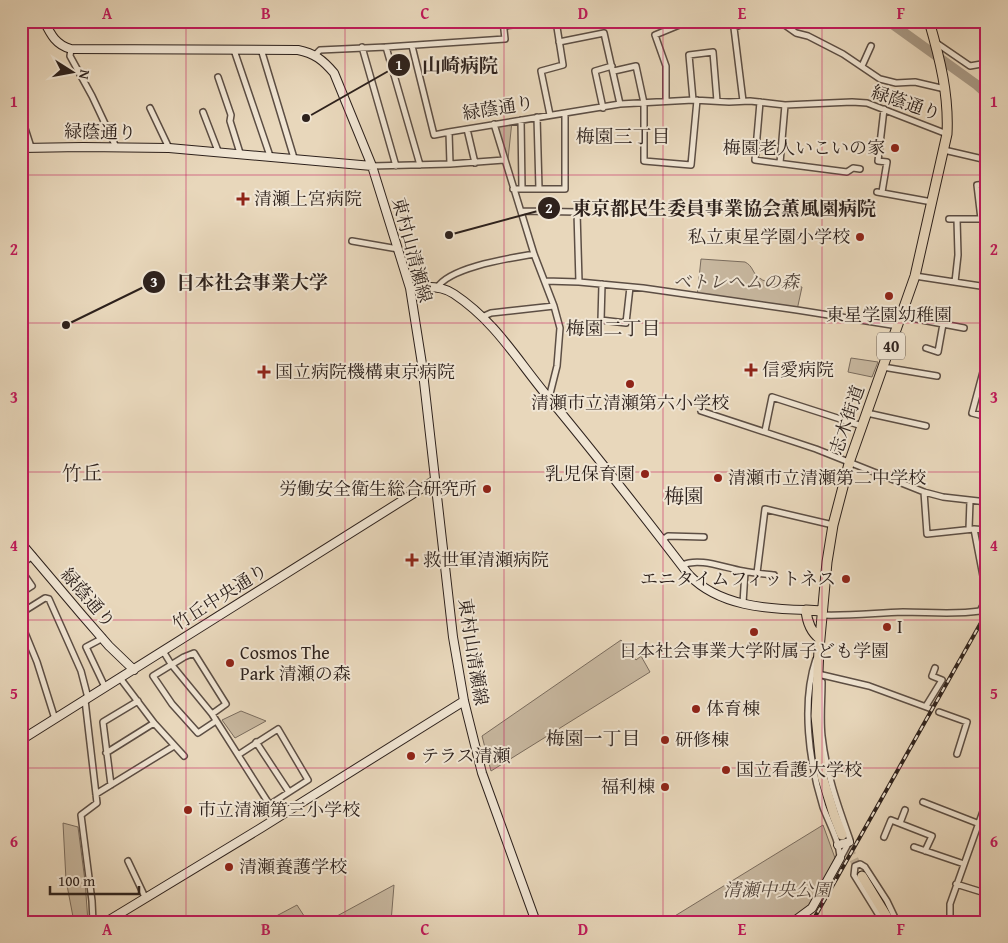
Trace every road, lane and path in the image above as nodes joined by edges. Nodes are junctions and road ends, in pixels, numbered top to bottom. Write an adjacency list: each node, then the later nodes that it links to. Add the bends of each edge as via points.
1 (44, 21): 17 (street, via 56,41)
2 (554, 21): 8 (street); 11 (street)
3 (689, 21): 9 (street)
4 (749, 21): 29 (street, via 734,28)
5 (779, 21): 22 (street)
6 (929, 21): 12 (main road, 志木街道 / 40)
7 (985, 21): 10 (street)
8 (504, 24): 13 (street, via 506,39)
9 (676, 24): 27 (street, via 655,35 666,66)
10 (987, 25)
11 (559, 42): 23 (street, via 604,34); 39 (street, via 563,65 541,71)
12 (935, 44): 21 (street, via 970,66); 25 (main road, 志木街道 / 40)
13 (412, 46): 16 (street); 45 (street, via 434,135)
14 (871, 46): 22 (street)
15 (362, 47): 16 (street); 20 (street, via 320,50); 63 (street)
16 (386, 47): 61 (street)
17 (71, 50): 18 (street); 48 (street, via 70,56)
18 (234, 50): 19 (street); 54 (street)
19 (261, 50): 20 (street, via 298,50); 55 (street)
20 (316, 55): 62 (street, 東村山清瀬線, via 334,73)
21 (987, 63)
22 (862, 66): 25 (street, via 880,79 896,83)
23 (613, 69): 31 (street, via 636,66); 32 (street); 35 (street, via 595,71)
24 (218, 77): 53 (street)
25 (945, 84): 46 (main road, 志木街道 / 40)
26 (695, 100): 27 (street, 緑蔭通り); 28 (street, 緑蔭通り); 28 (street, via 689,55 713,52); 31 (street, via 691,165 644,161)
27 (666, 101): 31 (street, 緑蔭通り)
28 (717, 101): 29 (street, 緑蔭通り)
29 (743, 101): 30 (street, 緑蔭通り)
30 (760, 102): 33 (street, 緑蔭通り); 60 (street, via 755,160)
31 (644, 103): 32 (street, 緑蔭通り)
32 (620, 104): 35 (street, 緑蔭通り)
33 (784, 105): 36 (street, 緑蔭通り, via 852,102); 60 (street)
34 (150, 108): 50 (street)
35 (603, 108): 38 (street, 緑蔭通り)
36 (884, 109): 46 (street, 緑蔭通り); 69 (street, via 878,161 887,162 880,192)
37 (203, 112): 52 (street)
38 (565, 113): 39 (street, 緑蔭通り); 68 (street, via 565,189)
39 (550, 115): 41 (street, 緑蔭通り)
40 (21, 117): 47 (street)
41 (538, 117): 42 (street, 緑蔭通り); 68 (street)
42 (521, 120): 43 (street, 緑蔭通り); 67 (street)
43 (494, 124): 44 (street, 緑蔭通り); 56 (street)
44 (467, 128): 45 (street, 緑蔭通り); 58 (street)
45 (449, 132): 59 (street, 緑蔭通り)
46 (947, 134): 51 (main road, 志木街道 / 40)
47 (31, 147): 48 (street, 緑蔭通り); 49 (street, 緑蔭通り)
48 (116, 147): 50 (street, 緑蔭通り)
49 (21, 148)
50 (169, 148): 52 (street, 緑蔭通り)
51 (944, 150): 57 (street); 69 (main road, 志木街道 / 40)
52 (218, 151): 53 (street, 緑蔭通り)
53 (240, 153): 54 (street, 緑蔭通り)
54 (270, 156): 55 (street, 緑蔭通り)
55 (294, 158): 62 (street, 緑蔭通り)
56 (504, 160): 58 (street); 66 (street)
57 (987, 160)
58 (475, 163): 59 (street)
59 (450, 164): 61 (street, 緑蔭通り)
60 (780, 164): 64 (street, via 847,172 853,168)
61 (420, 165): 63 (street, 緑蔭通り)
62 (372, 166): 63 (street, 緑蔭通り); 76 (street, 東村山清瀬線)
63 (396, 166)
64 (860, 169)
65 (987, 184): 71 (street, via 977,185)
66 (513, 189): 67 (street); 72 (street)
67 (522, 189): 68 (street)
68 (539, 189)
69 (932, 202): 78 (main road, 志木街道 / 40)
70 (987, 207): 71 (street)
71 (980, 208): 74 (street, via 981,219)
72 (520, 211): 77 (street); 80 (street, via 577,212)
73 (949, 219): 74 (street)
74 (957, 219): 81 (street)
75 (352, 241): 76 (street)
76 (398, 249): 85 (street, 東村山清瀬線)
77 (534, 254): 79 (street); 86 (street, via 477,265 444,280)
78 (915, 276): 81 (street); 88 (main road, 志木街道 / 40)
79 (546, 281): 80 (street); 87 (street)
80 (579, 282): 82 (street)
81 (955, 282): 84 (street)
82 (602, 284): 83 (street); 83 (street, via 601,320 626,323)
83 (630, 287): 91 (street)
84 (987, 287)
85 (410, 288): 86 (street); 105 (street, 東村山清瀬線)
86 (437, 288): 89 (street, via 453,293)
87 (554, 306): 89 (street, via 491,313); 97 (street, via 560,344)
88 (901, 316): 90 (street); 91 (main road, 志木街道 / 40)
89 (482, 317): 97 (street, via 503,338)
90 (943, 324): 92 (street); 93 (street, via 938,352)
91 (898, 326): 95 (main road, 志木街道 / 40)
92 (964, 328)
93 (926, 348)
94 (987, 357): 100 (street, via 972,413)
95 (883, 367): 96 (street); 99 (main road, 志木街道 / 40)
96 (936, 376)
97 (549, 398): 113 (street)
98 (701, 411): 103 (street)
99 (867, 413): 101 (main road, 志木街道 / 40); 102 (street)
100 (987, 417)
101 (863, 426): 103 (street, via 772,398); 104 (main road, 志木街道 / 40)
102 (926, 426)
103 (764, 431): 104 (street)
104 (850, 463): 106 (street); 109 (main road, 志木街道 / 40)
105 (435, 480): 133 (street, 竹丘中央通り); 142 (street, 東村山清瀬線)
106 (924, 492): 107 (street); 110 (street, via 927,534)
107 (970, 501): 108 (street); 110 (street)
108 (987, 502)
109 (833, 525): 121 (street, via 766,509); 128 (main road, 志木街道 / 40)
110 (972, 529): 111 (street); 119 (street)
111 (987, 530)
112 (704, 537): 113 (street, via 668,536)
113 (662, 540): 117 (street)
114 (21, 543): 115 (street, 緑蔭通り)
115 (33, 556): 116 (street); 130 (street, 緑蔭通り)
116 (21, 564)
117 (682, 565): 120 (street, via 705,563); 125 (street, via 705,589)
118 (21, 570): 123 (street, via 32,586)
119 (985, 571): 124 (street)
120 (745, 572): 121 (street); 125 (street)
121 (757, 573): 122 (street)
122 (774, 575)
123 (21, 593)
124 (987, 598): 128 (street, via 980,611 961,614 925,612 847,616)
125 (743, 603): 126 (street, via 767,609)
126 (806, 610): 128 (main road); 131 (main road, via 809,625)
127 (21, 613): 140 (street, via 45,598 49,599 81,672)
128 (822, 613): 131 (main road, 志木街道 / 40)
129 (21, 624): 145 (street)
130 (103, 638): 136 (street, 緑蔭通り); 139 (street, via 86,647)
131 (820, 639): 132 (main road, 志木街道 / 40)
132 (819, 650): 137 (main road, 志木街道 / 40); 168 (street, via 809,690 812,755 822,802)
133 (164, 651): 134 (street); 136 (street, 竹丘中央通り)
134 (171, 664): 144 (street); 144 (street, via 194,653 226,704); 146 (street, via 153,676 172,704 198,732)
135 (935, 668): 137 (street, via 932,676 942,680 927,707 869,686)
136 (134, 670): 138 (street, 竹丘中央通り)
137 (818, 674): 165 (main road, 志木街道 / 40, via 816,716 819,754 828,796); 167 (street, via 822,682 822,736 829,776)
138 (120, 678): 139 (street, 竹丘中央通り); 141 (street)
139 (105, 687): 140 (street, 竹丘中央通り)
140 (86, 699): 145 (street, 竹丘中央通り); 157 (street)
141 (138, 701): 147 (street); 151 (street, via 104,722)
142 (464, 702): 162 (street); 180 (street, 東村山清瀬線, via 482,773)
143 (939, 712): 152 (street, via 967,722)
144 (212, 714): 146 (street)
145 (55, 719): 148 (street, 竹丘中央通り)
146 (216, 721): 153 (street)
147 (154, 723): 150 (street); 151 (street)
148 (21, 740)
149 (256, 742): 153 (street); 156 (street); 156 (street, via 278,729 308,780)
150 (174, 746): 154 (street); 155 (street)
151 (106, 754): 155 (street)
152 (957, 754)
153 (238, 755): 160 (street)
154 (184, 756)
155 (111, 785): 157 (street)
156 (289, 792): 160 (street)
157 (96, 794): 178 (street, via 97,803 81,816)
158 (987, 800): 163 (street)
159 (923, 802): 163 (street)
160 (269, 805): 162 (street)
161 (905, 810): 164 (street)
162 (278, 818): 177 (street)
163 (977, 823): 173 (street)
164 (900, 824): 166 (street, via 891,820); 170 (street, via 932,836)
165 (842, 835)
166 (884, 837)
167 (849, 842): 168 (street); 171 (street)
168 (838, 844): 171 (street)
169 (914, 847): 170 (street)
170 (925, 851): 173 (street)
171 (840, 858): 181 (street, via 812,908)
172 (128, 861): 177 (street)
173 (964, 864): 175 (street)
174 (862, 876): 183 (main road)
175 (956, 884): 176 (street); 185 (street, via 950,904)
176 (984, 893)
177 (145, 897): 179 (street)
178 (93, 922)
179 (106, 922)
180 (536, 922)
181 (793, 922)
182 (883, 922): 184 (street, via 854,875 855,866 860,864 869,872)
183 (890, 922)
184 (898, 922)
185 (950, 922)

